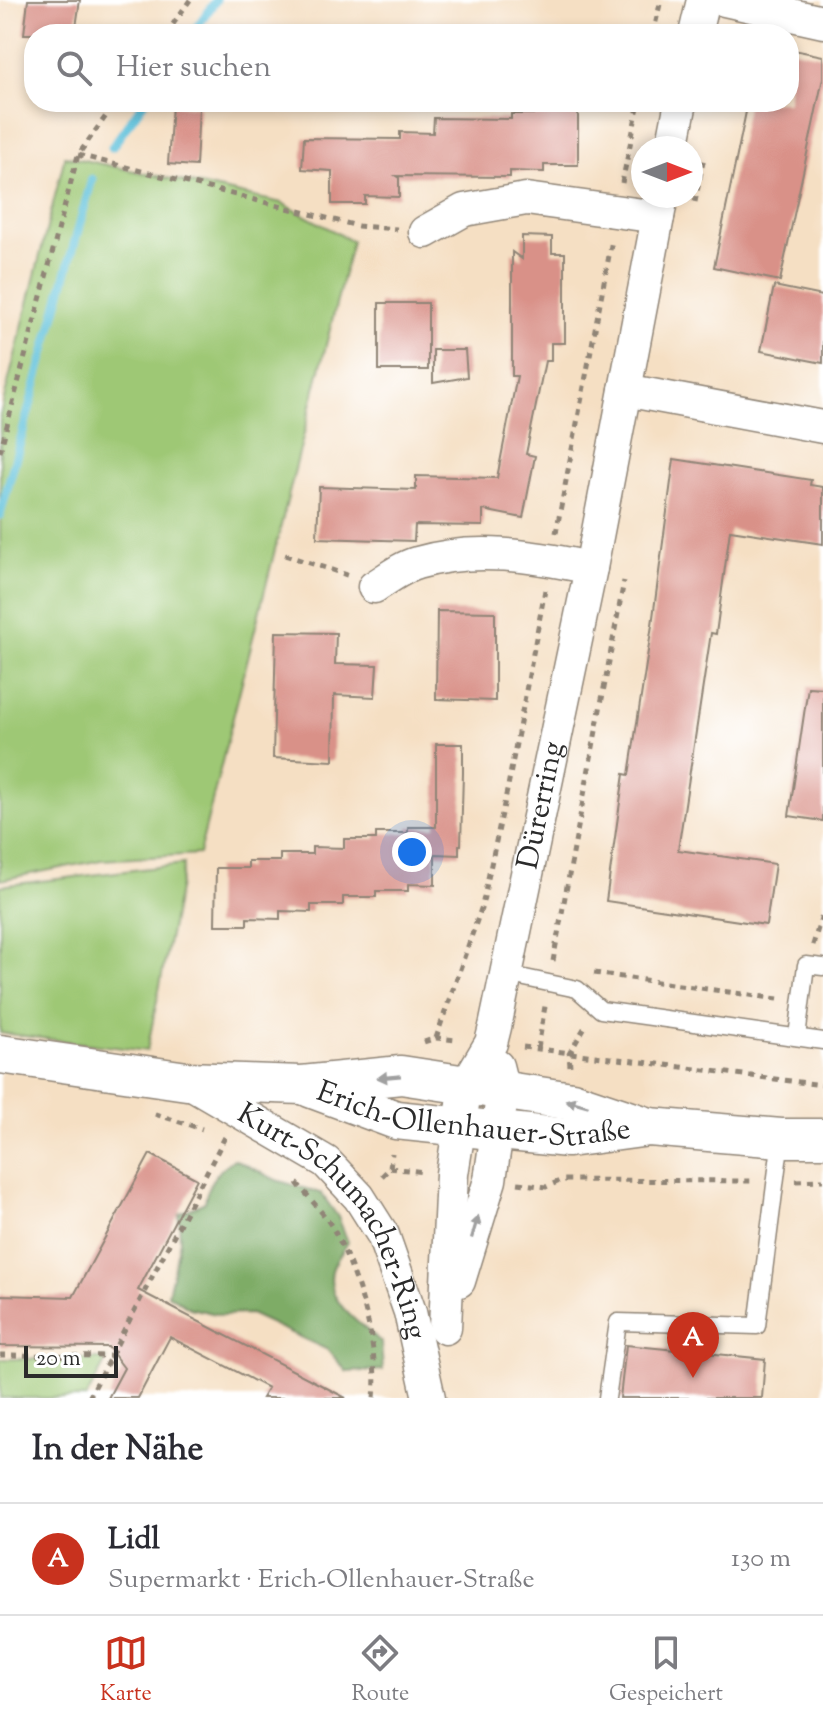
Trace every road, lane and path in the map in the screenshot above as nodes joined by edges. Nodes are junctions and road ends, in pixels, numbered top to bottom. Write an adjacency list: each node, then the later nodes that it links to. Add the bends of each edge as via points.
1 (190, 0): 6 (path)
2 (661, 0): 7 (path)
3 (703, 0): 8 (street)
4 (724, 0): 5 (street)
5 (823, 22)
6 (173, 24)
7 (655, 24)
8 (697, 24)
9 (109, 112): 13 (path)
10 (679, 112): 11 (street)
11 (674, 136)
12 (707, 146): 14 (path)
13 (78, 155): 17 (path, via 358,226); 20 (path)
14 (703, 165)
15 (631, 205): 17 (street, Dürerring, via 526,199 464,210)
16 (660, 208): 18 (street, Dürerring)
17 (425, 232)
18 (625, 390): 19 (street); 22 (street, Dürerring)
19 (823, 427)
20 (0, 452)
21 (285, 555): 24 (path)
22 (591, 568): 24 (street, via 480,552 415,563); 27 (street, Dürerring)
23 (626, 568): 28 (path)
24 (374, 587)
25 (823, 911): 26 (path)
26 (815, 966): 29 (lane)
27 (506, 974): 28 (lane); 33 (street, Dürerring)
28 (550, 975): 29 (path); 30 (lane, via 601,1010); 34 (path)
29 (801, 1002): 30 (lane)
30 (797, 1037): 32 (lane)
31 (436, 1038): 33 (path)
32 (823, 1041)
33 (493, 1043): 34 (path); 38 (street, Dürerring); 40 (street, Dürerring)
34 (538, 1048): 39 (path)
35 (0, 1054): 36 (street, Erich-Ollenhauer-Straße)
36 (187, 1081): 37 (street, Erich-Ollenhauer-Straße); 60 (street, Kurt-Schumacher-Ring, via 326,1162 359,1197 383,1235 410,1312)
37 (302, 1085): 38 (street, Erich-Ollenhauer-Straße, one-way to 37, via 401,1075); 42 (street, Erich-Ollenhauer-Straße, via 382,1117)
38 (466, 1085): 40 (street, Erich-Ollenhauer-Straße); 42 (street, Dürerring)
39 (823, 1085)
40 (503, 1090): 43 (street, Erich-Ollenhauer-Straße, one-way to 40, via 572,1101); 44 (street, Kurt-Schumacher-Ring)
41 (153, 1113): 45 (path)
42 (459, 1127): 44 (street, Erich-Ollenhauer-Straße); 55 (street, Kurt-Schumacher-Ring)
43 (649, 1127): 44 (street, Erich-Ollenhauer-Straße, via 568,1138); 46 (street, Erich-Ollenhauer-Straße)
44 (497, 1131): 55 (street, Kurt-Schumacher-Ring, one-way to 44, via 490,1180)
45 (225, 1136): 48 (path); 57 (path)
46 (781, 1138): 47 (street, Erich-Ollenhauer-Straße); 53 (lane)
47 (823, 1138)
48 (237, 1143)
49 (390, 1168): 50 (path)
50 (428, 1172)
51 (295, 1180): 59 (path, via 334,1230 362,1295 376,1378)
52 (823, 1180): 53 (path)
53 (775, 1181): 54 (path, via 562,1180 546,1187); 61 (lane, via 757,1326 618,1322)
54 (504, 1182)
55 (445, 1328): 60 (street, Kurt-Schumacher-Ring)
56 (0, 1355): 57 (path)
57 (111, 1356): 58 (path)
58 (89, 1398)
59 (374, 1398)
60 (430, 1398)
61 (607, 1398)

